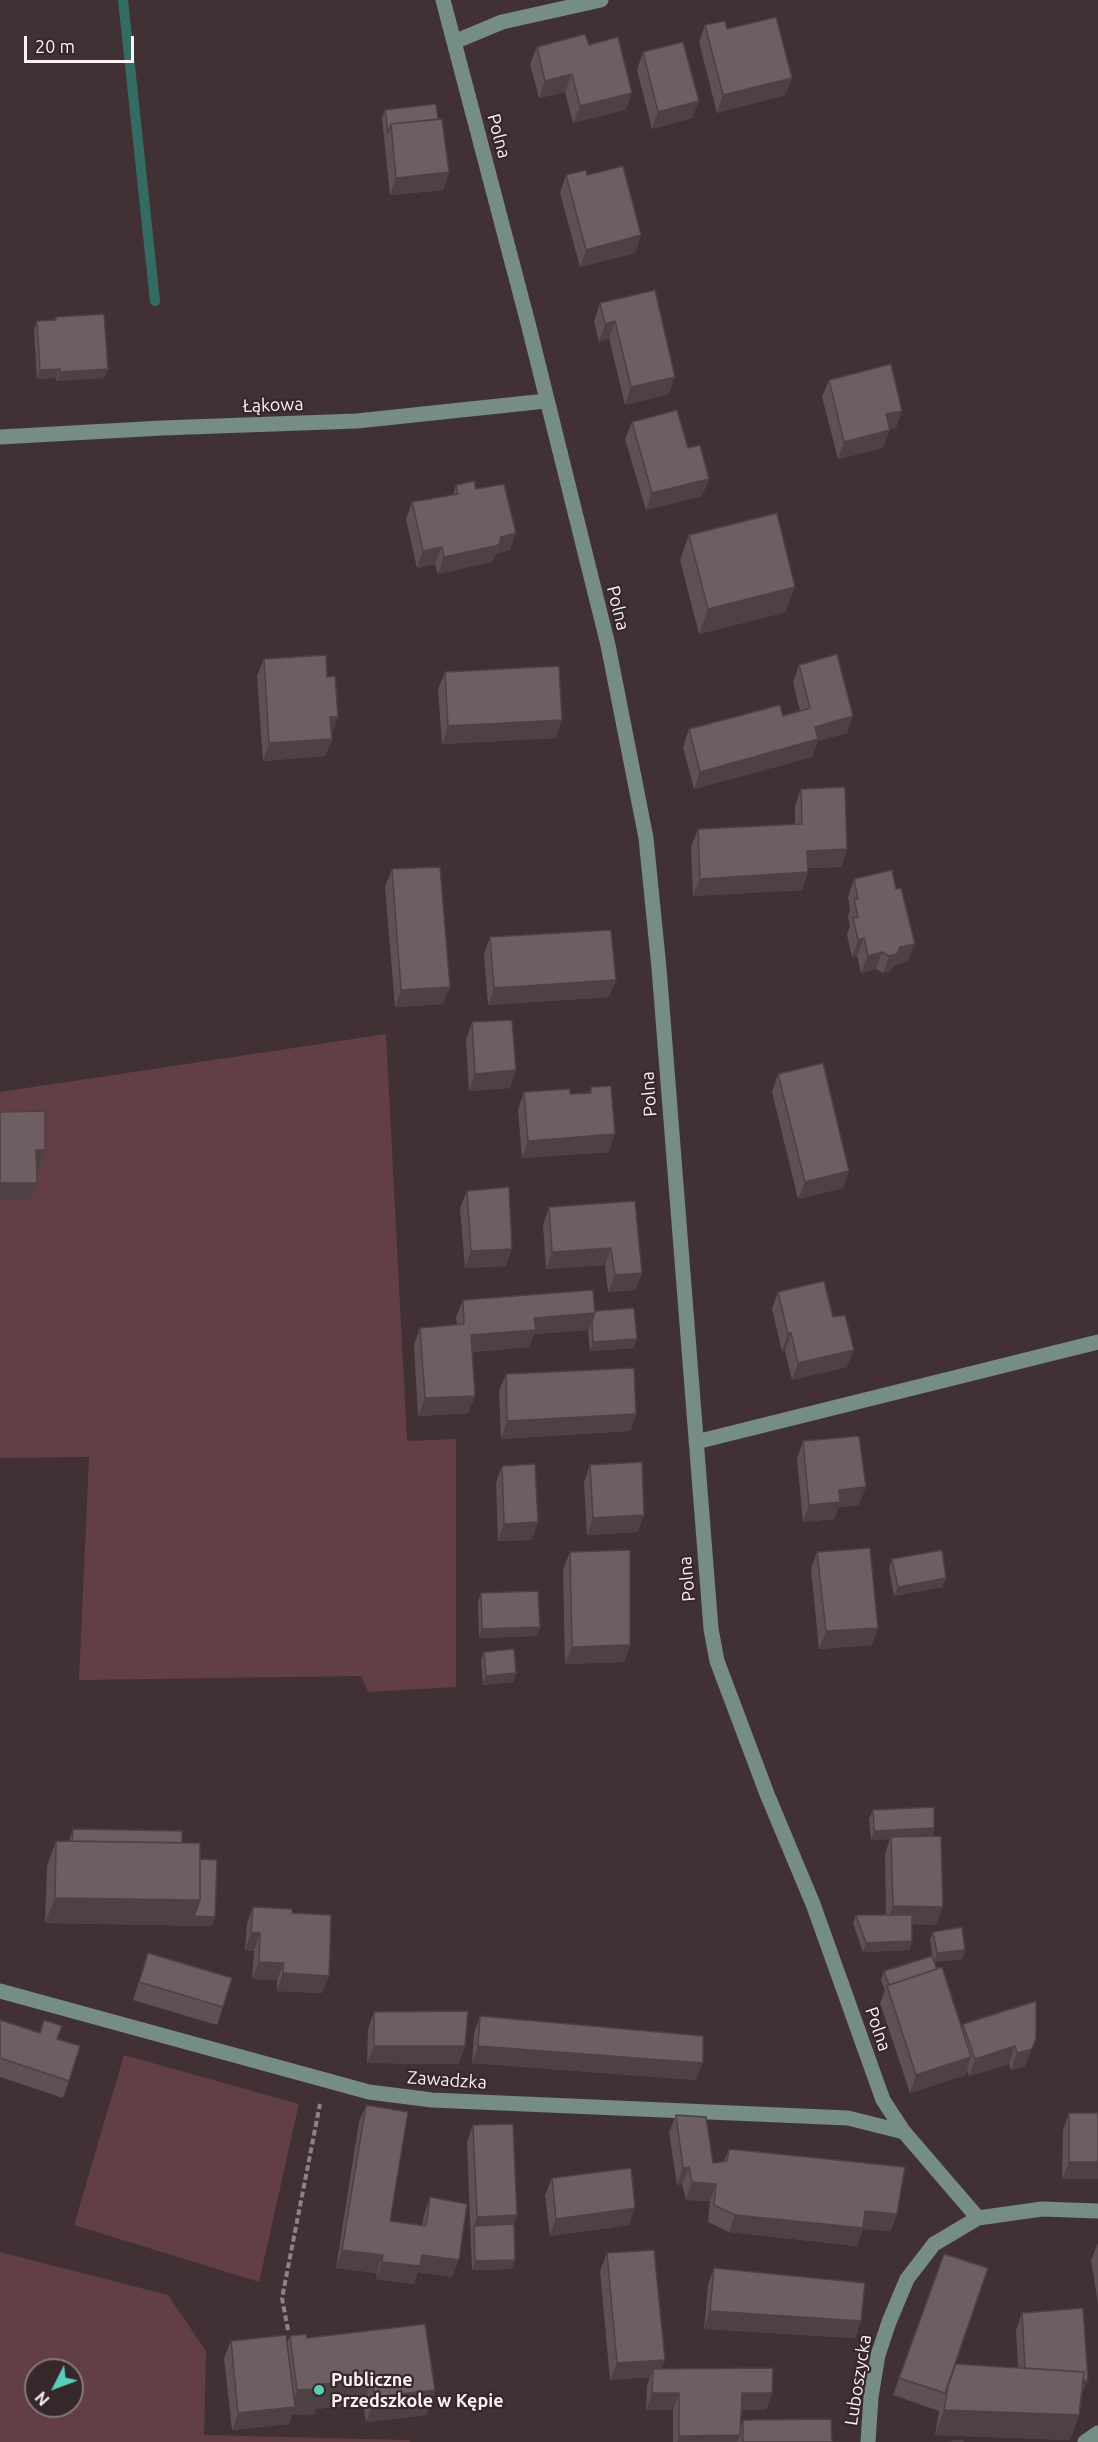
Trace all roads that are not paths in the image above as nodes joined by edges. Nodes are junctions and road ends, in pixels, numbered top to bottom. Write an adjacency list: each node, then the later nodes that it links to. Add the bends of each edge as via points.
1 (443, 0): 3 (street, Polna)
2 (601, 0): 3 (street, via 502,22)
3 (454, 42): 4 (street, Polna)
4 (546, 401): 5 (street, Łąkowa, via 357,421); 7 (street, Polna, via 608,645 646,838)
5 (0, 437)
6 (1098, 1342): 7 (street)
7 (696, 1442): 9 (street, Polna, via 717,1661 813,1904 883,2100)
8 (0, 1991): 9 (street, Zawadzka, via 369,2092 432,2100 848,2118)
9 (904, 2132): 11 (street, Polna)
10 (1098, 2211): 11 (street, via 1042,2209)
11 (978, 2218): 13 (street, Luboszycka, via 934,2244 907,2279 878,2355)
12 (1098, 2433): 14 (street)
13 (868, 2442)
14 (1085, 2442)

